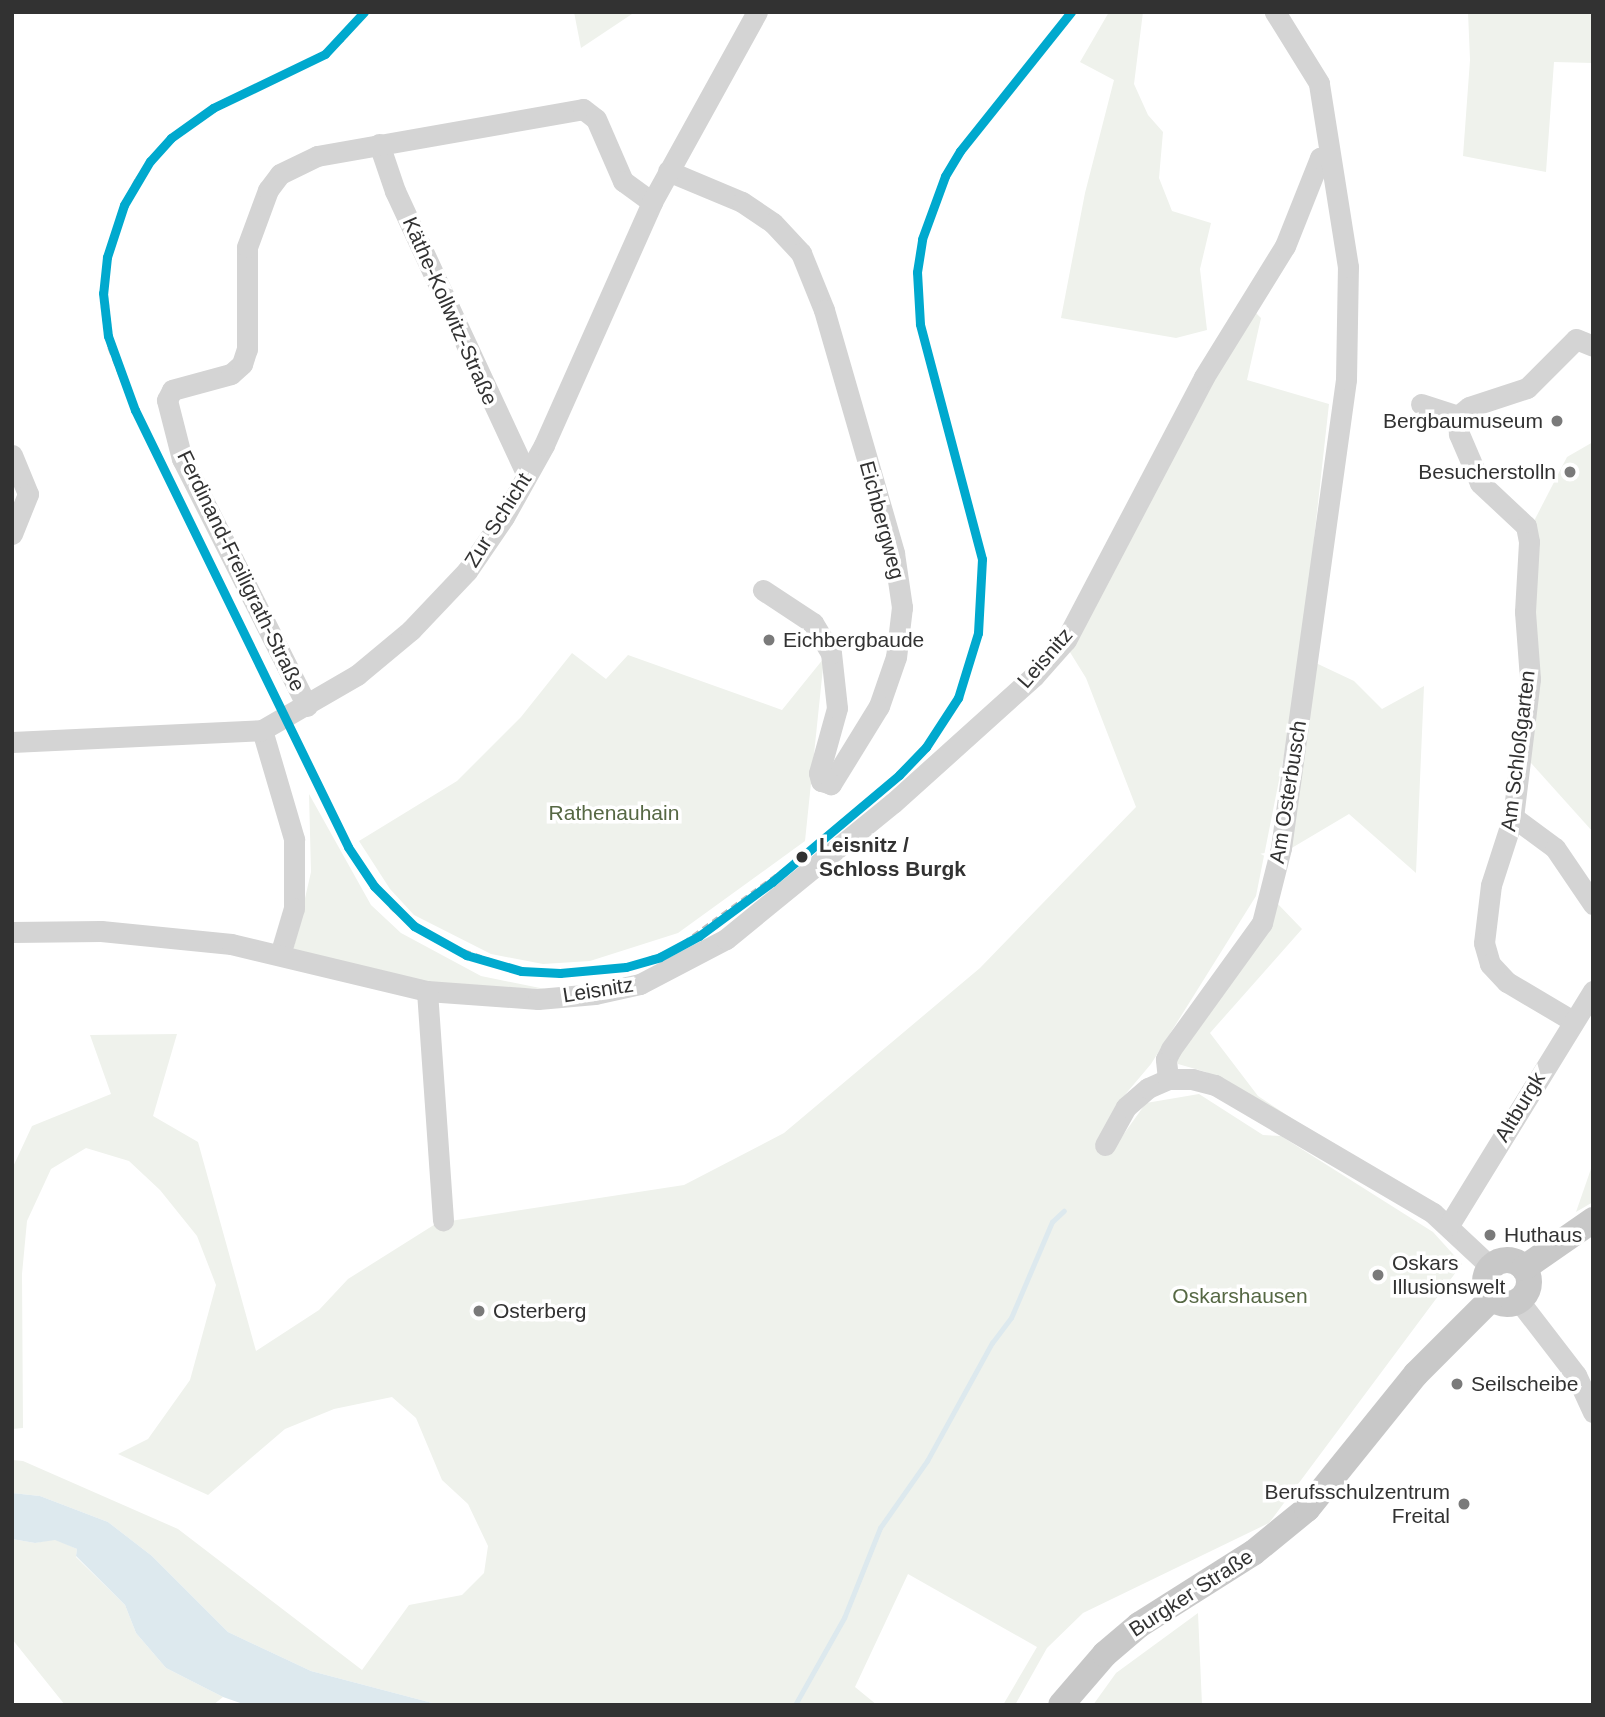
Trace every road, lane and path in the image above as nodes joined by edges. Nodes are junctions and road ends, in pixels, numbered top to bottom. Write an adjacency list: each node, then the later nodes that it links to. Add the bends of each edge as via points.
1 (757, 12): 5 (street, Zur Schicht)
2 (1275, 12): 4 (street, via 1315,72)
3 (379, 144): 6 (street, Ferdinand-Freiligrath-Straße, via 583,109 596,119 623,181); 11 (street, Käthe-Kollwitz-Straße, via 406,215); 14 (street, Ferdinand-Freiligrath-Straße, via 317,156 280,174 268,190 247,247 247,349 242,365 231,374 172,390 167,400 181,459)
4 (1328, 156): 21 (street, Leisnitz, via 1320,158 1285,246 1204,377 1066,640 1034,676 776,901 726,939 668,973 614,990 551,998); 24 (street, Am Osterbusch, via 1348,267 1346,379 1281,848 1262,923 1171,1049 1166,1059)
5 (668, 171): 6 (street, Zur Schicht); 13 (street, Eichbergweg, via 742,202 773,223 801,253 824,310 894,553 902,607 896,657 879,706 831,784 821,781 820,773 837,708 831,653 813,623)
6 (652, 202): 11 (street, Zur Schicht)
7 (1584, 342): 9 (street, via 1527,388 1469,407)
8 (1421, 404): 9 (street)
9 (1458, 416): 17 (street, Am Schloßgarten, via 1479,483 1526,526 1529,542 1525,612 1530,679)
10 (12, 455): 12 (street, via 28,494)
11 (527, 475): 14 (street, Zur Schicht, via 504,517 439,603 390,649)
12 (12, 534)
13 (763, 590)
14 (307, 706): 15 (street, Zur Schicht)
15 (262, 730): 16 (street, Zur Schicht); 20 (street, via 294,839 294,908)
16 (12, 742)
17 (1513, 817): 18 (street, via 1555,848); 23 (street, Am Schloßgarten, via 1487,901 1484,943 1490,964 1507,982)
18 (1593, 904)
19 (12, 932): 20 (street, Leisnitz, via 101,931 231,944)
20 (280, 955): 21 (street, Leisnitz)
21 (427, 991): 26 (street)
22 (1593, 991): 23 (street, Altburgk)
23 (1573, 1021): 28 (street, Altburgk)
24 (1168, 1079): 25 (street, via 1126,1107); 28 (street, via 1215,1085)
25 (1105, 1145)
26 (443, 1220)
27 (1593, 1220): 30 (main road)
28 (1449, 1225): 29 (street)
29 (1491, 1268): 30 (main road, via 1504,1261); 31 (main road, via 1486,1279)
30 (1524, 1268): 32 (main road, via 1529,1282)
31 (1492, 1298): 32 (main road, via 1504,1304); 34 (main road, Burgker Straße, via 1416,1374 1307,1509 1253,1553 1139,1625 1105,1654)
32 (1519, 1301): 33 (street, via 1576,1375)
33 (1593, 1412)
34 (1061, 1705)

